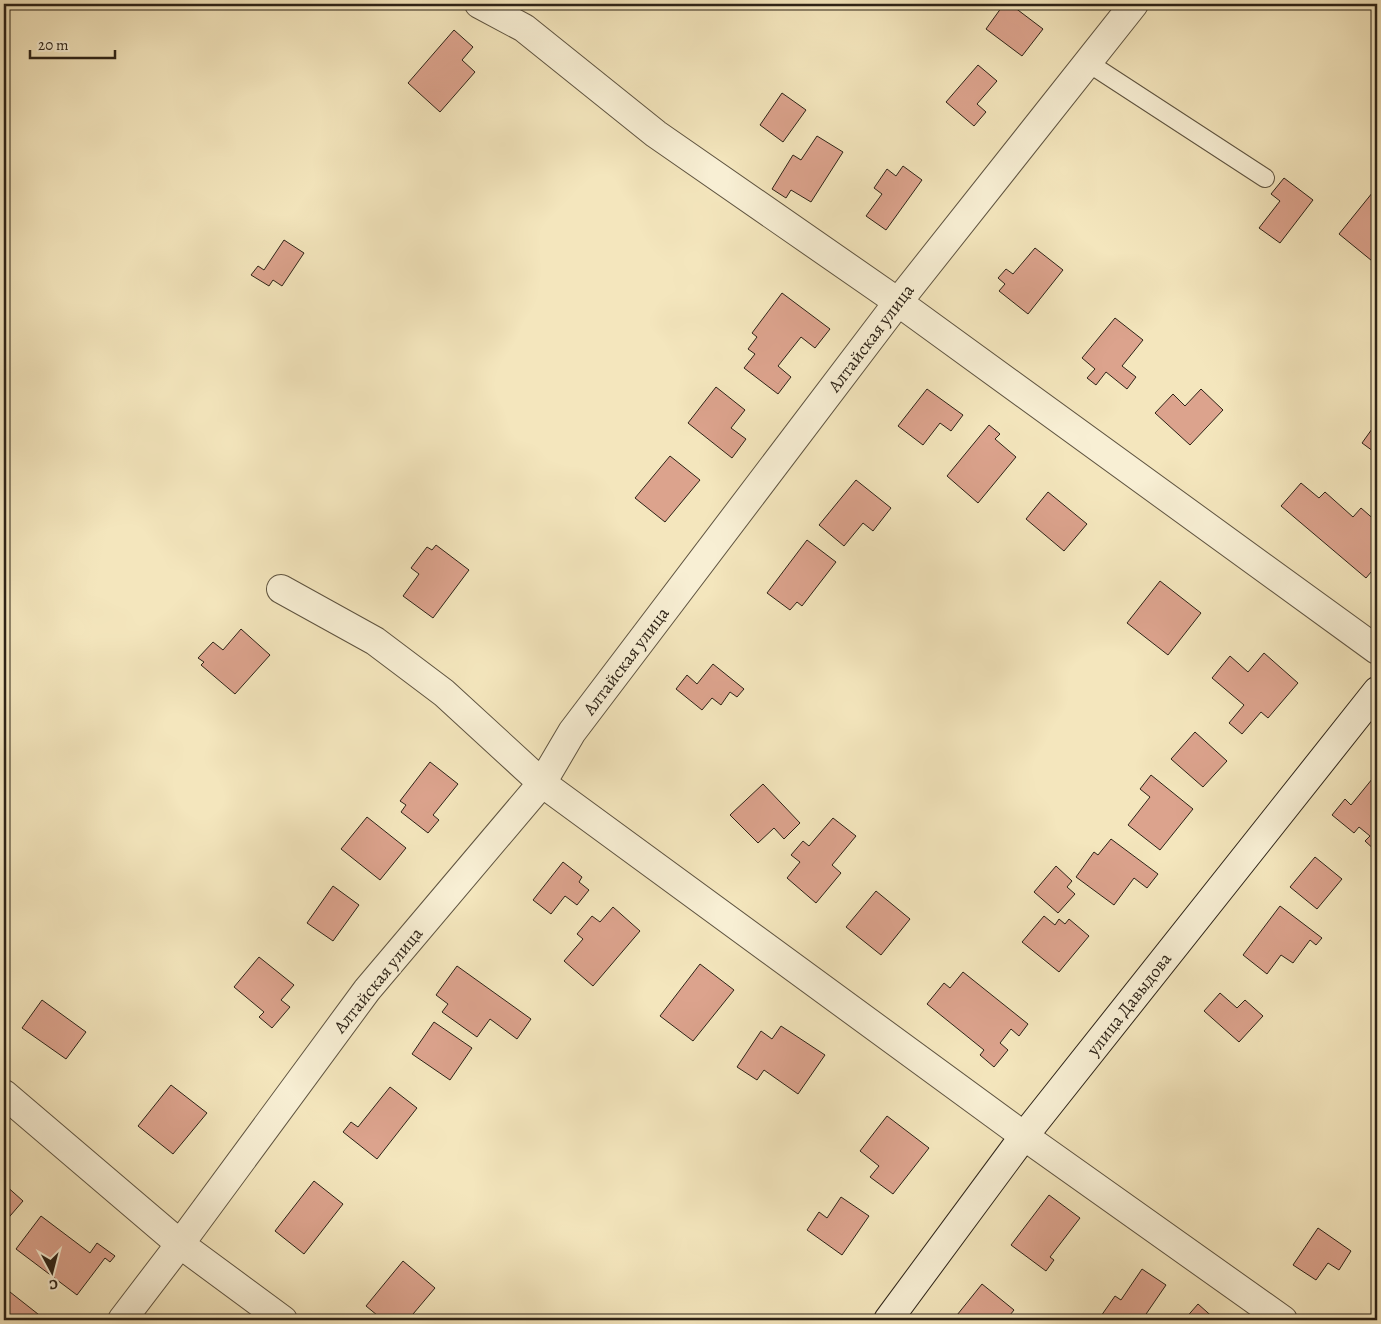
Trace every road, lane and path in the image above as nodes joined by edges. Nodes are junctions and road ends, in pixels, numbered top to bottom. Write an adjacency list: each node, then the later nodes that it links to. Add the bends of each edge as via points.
1 (479, 4): 5 (street, via 524,28 656,134)
2 (1134, 4): 3 (street, Алтайская улица)
3 (1087, 62): 4 (lane); 5 (street, Алтайская улица)
4 (1265, 178)
5 (898, 302): 7 (street); 9 (street, Алтайская улица, via 572,732)
6 (281, 589): 9 (street, via 376,641 444,693)
7 (1377, 650)
8 (1377, 692): 11 (street, улица Давыдова)
9 (542, 783): 11 (street); 12 (street, Алтайская улица, via 367,990)
10 (4, 1094): 12 (street)
11 (1024, 1136): 15 (street, улица Давыдова); 16 (street)
12 (180, 1244): 13 (street, Алтайская улица); 14 (street)
13 (122, 1320)
14 (282, 1320)
15 (888, 1320)
16 (1283, 1320)

